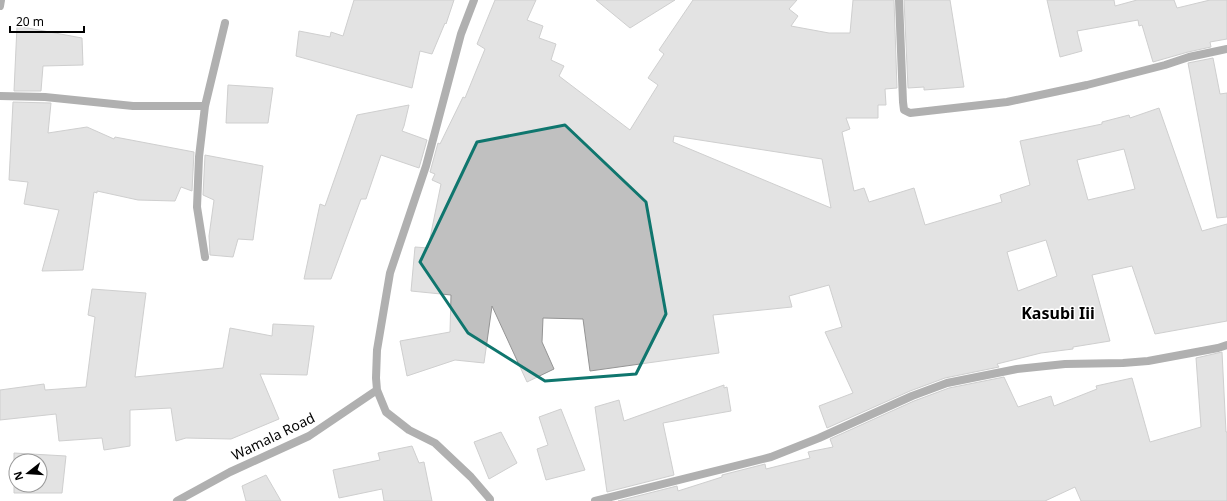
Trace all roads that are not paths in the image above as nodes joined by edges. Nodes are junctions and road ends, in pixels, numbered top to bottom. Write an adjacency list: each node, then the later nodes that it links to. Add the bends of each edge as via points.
1 (1, 0): 4 (street)
2 (474, 0): 11 (street, via 460,34 426,166 390,273 377,350)
3 (899, 0): 6 (street, via 903,102 904,110 910,113 1007,102 1087,85)
4 (0, 6)
5 (225, 24): 8 (street)
6 (1227, 49)
7 (0, 96): 8 (street, via 45,97 133,106)
8 (205, 106): 9 (street, via 197,207)
9 (205, 257)
10 (1227, 345): 14 (street, via 1148,361 1065,364 1016,369 947,383 771,457)
11 (377, 390): 12 (street, Wamala Road, via 309,436 230,472); 13 (street, via 386,412 409,430 435,443 471,477)
12 (177, 501)
13 (490, 501)
14 (596, 501)

